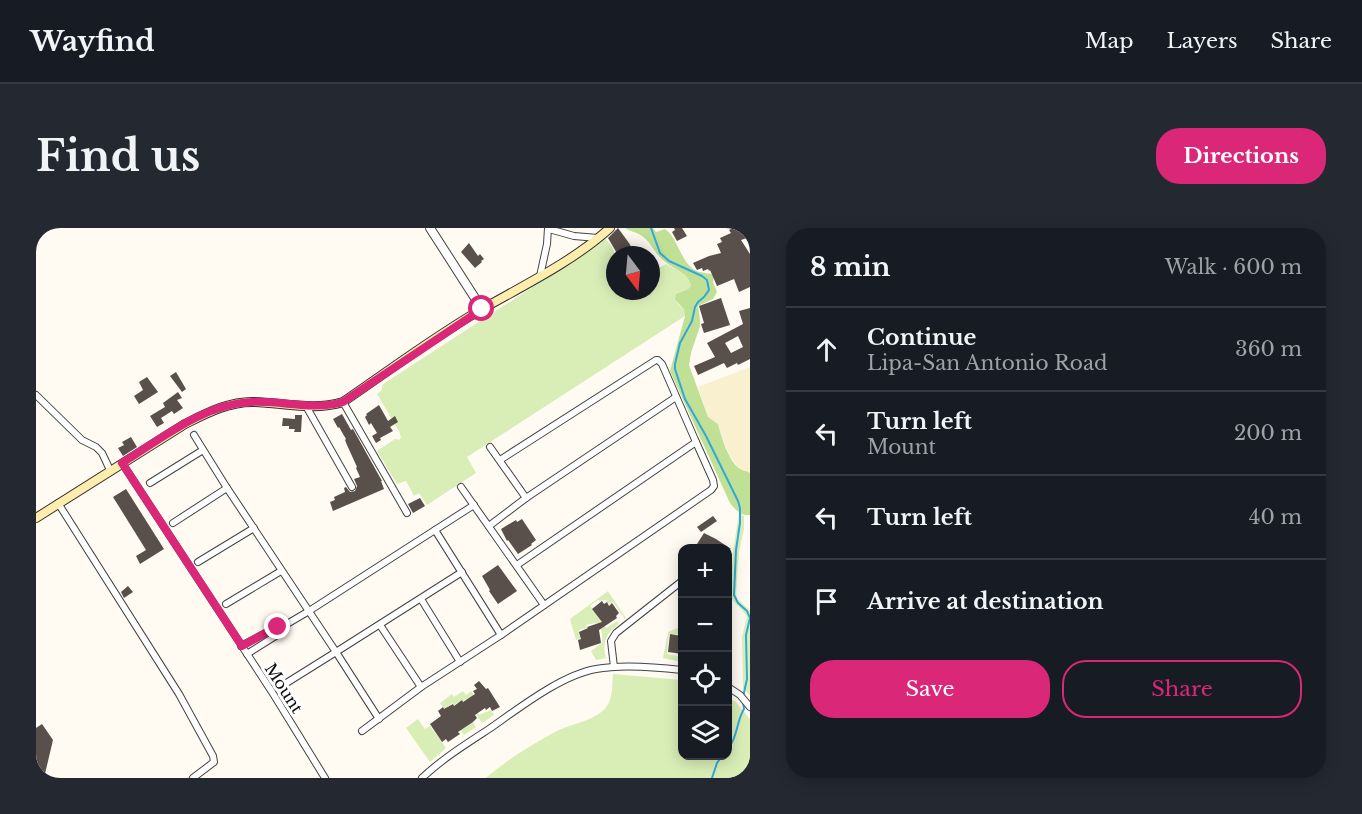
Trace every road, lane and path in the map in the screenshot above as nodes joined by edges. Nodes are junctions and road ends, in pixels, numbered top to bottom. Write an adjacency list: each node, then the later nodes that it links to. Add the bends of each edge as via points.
1 (430, 228): 6 (street)
2 (549, 228): 4 (street); 5 (street)
3 (610, 228): 4 (main road)
4 (598, 238): 5 (main road)
5 (540, 276): 6 (main road)
6 (482, 309): 9 (main road)
7 (36, 395): 17 (street, via 82,440 102,453)
8 (676, 397): 12 (street); 15 (street, via 662,364 654,361); 22 (street)
9 (343, 402): 10 (main road); 25 (street)
10 (306, 406): 16 (main road, via 254,401 211,411); 19 (street)
11 (194, 435): 14 (street)
12 (696, 442): 32 (street); 38 (street, via 713,480 711,490)
13 (490, 447): 15 (street)
14 (203, 450): 18 (street); 21 (street)
15 (500, 460): 22 (street)
16 (122, 463): 17 (main road); 43 (street, Mount)
17 (110, 470): 23 (main road)
18 (150, 483)
19 (352, 487)
20 (461, 487): 24 (street)
21 (227, 488): 27 (street); 29 (street)
22 (526, 498): 28 (street)
23 (58, 503): 26 (main road); 55 (street, via 179,694 213,756 214,762)
24 (474, 505): 28 (street); 30 (street)
25 (407, 513)
26 (36, 518)
27 (173, 523)
28 (489, 526): 32 (street)
29 (254, 528): 31 (street); 33 (street)
30 (435, 530): 34 (street); 39 (street)
31 (198, 562)
32 (517, 565): 38 (street)
33 (281, 571): 37 (street); 39 (street)
34 (462, 572): 36 (street); 42 (street)
35 (678, 585): 47 (street, via 616,633 611,641)
36 (421, 599): 41 (street); 46 (street)
37 (226, 604)
38 (544, 605): 42 (street)
39 (309, 611): 40 (street); 44 (street)
40 (287, 624): 43 (street); 45 (street)
41 (380, 625): 44 (street); 50 (street)
42 (501, 635): 46 (street)
43 (242, 646): 45 (street, Mount)
44 (336, 652): 49 (street); 53 (street)
45 (247, 654): 56 (street, Mount)
46 (460, 662): 50 (street)
47 (614, 667): 48 (street); 57 (street, via 576,674 561,682)
48 (678, 670)
49 (280, 687)
50 (421, 687): 53 (street)
51 (732, 690): 52 (street)
52 (746, 701)
53 (379, 718): 54 (street)
54 (362, 731)
55 (193, 778)
56 (325, 778)
57 (422, 778)

